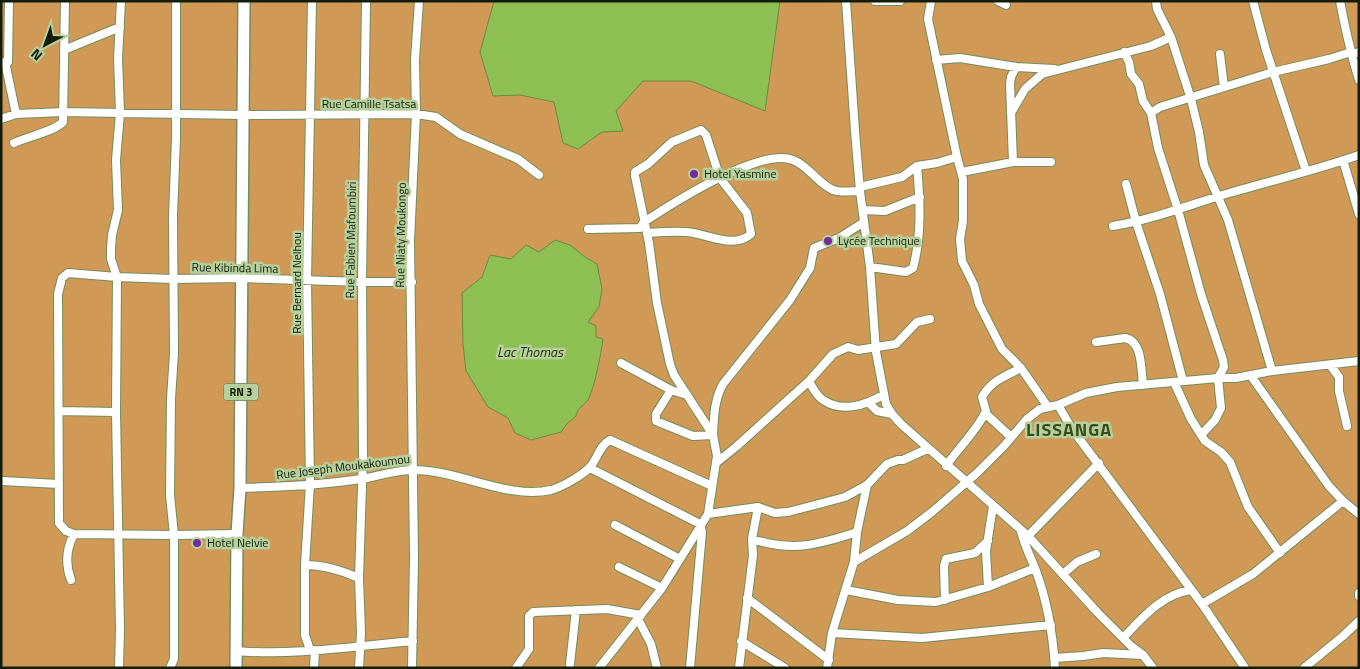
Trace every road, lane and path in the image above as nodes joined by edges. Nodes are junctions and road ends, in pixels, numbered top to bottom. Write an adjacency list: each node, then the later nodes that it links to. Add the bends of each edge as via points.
1 (9, 1): 23 (street, via 8,62)
2 (65, 1): 18 (street)
3 (122, 1): 16 (street)
4 (176, 1): 34 (street)
5 (244, 1): 40 (highway, RN 3)
6 (312, 1): 41 (street, Rue Bernard Nelhou)
7 (366, 1): 38 (street, Rue Fabien Mafoumbiri)
8 (419, 1): 39 (street, Rue Niaty Moukongo)
9 (846, 1): 55 (street)
10 (875, 1): 11 (street)
11 (900, 1)
12 (931, 1): 22 (street, via 928,19)
13 (1156, 1): 17 (street)
14 (1253, 1): 26 (street)
15 (1340, 1): 20 (street)
16 (120, 27): 18 (street); 33 (street)
17 (1170, 37): 19 (street, via 1151,46); 31 (street)
18 (64, 50): 32 (street)
19 (1124, 52): 25 (street); 36 (street, via 1131,74 1139,84 1143,101)
20 (1355, 52): 26 (street); 27 (street)
21 (1220, 54): 29 (street)
22 (936, 60): 24 (street, via 960,58); 45 (street)
23 (3, 62): 37 (street)
24 (1016, 67): 25 (street); 28 (street)
25 (1056, 69): 30 (street, via 1042,74)
26 (1273, 72): 29 (street); 50 (street)
27 (1359, 80)
28 (1010, 84): 30 (street); 35 (street)
29 (1224, 87): 31 (street)
30 (1024, 91): 35 (street)
31 (1191, 99): 36 (street, via 1160,107); 56 (street, via 1204,165)
32 (63, 112): 33 (street, Rue Camille Tsatsa); 37 (street, Rue Camille Tsatsa); 43 (street, via 60,125)
33 (120, 113): 34 (street, Rue Camille Tsatsa); 68 (street, via 116,160 118,210 111,248)
34 (176, 113): 40 (street, Rue Camille Tsatsa); 70 (street)
35 (1011, 113): 47 (street)
36 (1151, 113): 59 (street, via 1158,148)
37 (16, 114): 42 (street, Rue Camille Tsatsa)
38 (364, 114): 39 (street, Rue Camille Tsatsa); 41 (street, Rue Camille Tsatsa); 72 (street, Rue Fabien Mafoumbiri)
39 (416, 114): 52 (street, Rue Camille Tsatsa, via 436,117 460,134 518,159); 73 (street, Rue Niaty Moukongo, via 410,241)
40 (242, 115): 41 (street, Rue Camille Tsatsa); 69 (highway, RN 3)
41 (309, 115): 71 (street, Rue Bernard Nelhou)
42 (1, 119)
43 (14, 143)
44 (1359, 155): 46 (street)
45 (957, 157): 49 (street); 51 (street)
46 (1343, 160): 50 (street); 60 (street)
47 (1013, 162): 48 (street); 51 (street)
48 (1051, 162)
49 (917, 166): 55 (street, via 902,176); 57 (street)
50 (1306, 171): 56 (street)
51 (962, 172): 80 (street, via 964,216 960,255 994,334 1004,352)
52 (539, 175)
53 (720, 178): 55 (street, via 758,162 784,157 796,161 834,191); 61 (street); 61 (street, via 706,135 700,130 672,142 636,172); 66 (street, via 747,213 749,236 726,242 693,233)
54 (1126, 184): 63 (street)
55 (860, 189): 58 (street)
56 (1217, 196): 59 (street); 81 (street, via 1228,220)
57 (920, 197): 58 (street, via 885,210); 67 (street, via 912,270)
58 (863, 210): 62 (street)
59 (1178, 210): 63 (street); 83 (street, via 1201,294 1224,360)
60 (1359, 214)
61 (644, 222): 65 (street, via 636,229); 66 (street)
62 (864, 222): 67 (street); 100 (street, via 839,238 814,248 810,268 790,300 718,393)
63 (1136, 222): 64 (street); 85 (street, via 1160,294)
64 (1113, 226)
65 (588, 229)
66 (647, 233): 89 (street, via 670,364)
67 (870, 267): 76 (street)
68 (117, 277): 70 (street, Rue Kibinda Lima); 94 (street, Rue Kibinda Lima, via 68,274 60,282); 95 (street)
69 (242, 278): 70 (street, Rue Kibinda Lima); 71 (street, Rue Kibinda Lima); 115 (highway, RN 3)
70 (173, 279): 128 (street, via 170,495)
71 (307, 280): 72 (street, Rue Kibinda Lima); 112 (street, Rue Bernard Nelhou)
72 (362, 282): 73 (street, Rue Kibinda Lima); 108 (street, Rue Fabien Mafoumbiri)
73 (412, 282): 107 (street, Rue Niaty Moukongo)
74 (930, 319): 76 (street, via 917,322 896,344)
75 (1096, 342): 87 (street, via 1125,338 1135,343)
76 (876, 347): 84 (street, via 858,350 848,347 833,354); 90 (street)
77 (1359, 361): 79 (street)
78 (621, 363): 88 (street)
79 (1330, 365): 81 (street); 98 (street, via 1338,374)
80 (1021, 368): 93 (street); 96 (street, via 988,387 982,397)
81 (1272, 371): 82 (street)
82 (1251, 376): 83 (street); 116 (street)
83 (1218, 378): 85 (street); 99 (street, via 1221,408 1215,420)
84 (808, 381): 91 (street, via 824,401 851,407); 103 (street)
85 (1183, 381): 86 (street)
86 (1174, 382): 87 (street); 99 (street)
87 (1143, 385): 92 (street, via 1086,393)
88 (670, 390): 89 (street); 100 (street, via 656,414 656,421 693,436)
89 (687, 395): 100 (street)
90 (883, 395): 91 (street); 97 (street)
91 (869, 403): 97 (street, via 877,411)
92 (1058, 406): 93 (street); 104 (street)
93 (1048, 407): 101 (street, via 1026,419)
94 (59, 411): 95 (street); 111 (street, Rue Kibinda Lima)
95 (116, 412): 127 (street)
96 (985, 413): 101 (street); 105 (street, via 978,427)
97 (892, 414): 102 (street)
98 (1347, 426)
99 (1201, 434): 132 (street, via 1230,462 1248,507)
100 (713, 435): 103 (street)
101 (1011, 437): 110 (street)
102 (927, 449): 105 (street); 113 (street, via 887,464)
103 (716, 463): 114 (street)
104 (1100, 463): 129 (street); 145 (street)
105 (946, 466): 110 (street)
106 (590, 468): 107 (street, Rue Joseph Moukakoumou, via 561,486 527,492 448,474); 114 (street, via 602,446 610,440); 121 (street)
107 (413, 470): 108 (street, Rue Joseph Moukakoumou); 156 (street, Rue Niaty Moukongo)
108 (361, 479): 112 (street, Rue Joseph Moukakoumou); 140 (street, Rue Fabien Mafoumbiri)
109 (2, 481): 111 (street)
110 (966, 483): 117 (street); 135 (street, via 907,531)
111 (59, 484): 125 (street, Rue Kibinda Lima, via 60,523 66,531)
112 (310, 484): 115 (street, Rue Joseph Moukakoumou); 136 (street, Rue Bernard Nelhou)
113 (867, 484): 118 (street, via 844,497 788,512 775,513); 123 (street)
114 (712, 486): 119 (street)
115 (240, 488): 126 (highway, RN 3)
116 (1343, 502): 120 (street); 132 (street)
117 (992, 506): 124 (street); 131 (street)
118 (758, 507): 119 (street); 130 (street)
119 (708, 514): 121 (street)
120 (1359, 514)
121 (700, 524): 134 (street); 173 (street, via 702,532)
122 (615, 525): 134 (street)
123 (857, 532): 130 (street, via 801,547); 135 (street)
124 (1021, 532): 129 (street); 138 (street)
125 (74, 534): 127 (street); 141 (street, via 66,567)
126 (238, 534): 128 (street); 159 (highway, RN 3)
127 (117, 535): 128 (street); 164 (street)
128 (174, 535): 165 (street, via 174,658)
129 (1028, 536): 139 (street)
130 (752, 539): 146 (street)
131 (988, 541): 143 (street); 147 (street, via 975,553 946,559)
132 (1280, 553): 148 (street, via 1245,579)
133 (1096, 554): 139 (street, via 1077,562)
134 (680, 559): 142 (street)
135 (854, 562): 144 (street)
136 (306, 565): 140 (street); 158 (street, Rue Bernard Nelhou, via 305,635)
137 (619, 567): 142 (street)
138 (1035, 568): 143 (street); 152 (street)
139 (1063, 574): 154 (street)
140 (359, 578): 157 (street, Rue Fabien Mafoumbiri)
141 (71, 580)
142 (662, 588): 150 (street)
143 (988, 588): 147 (street)
144 (846, 590): 147 (street, via 898,600); 153 (street)
145 (1190, 590): 148 (street); 154 (street, via 1178,592 1147,612)
146 (747, 598): 155 (street); 163 (street)
147 (946, 600)
148 (1202, 604): 178 (street)
149 (576, 610): 150 (street, via 607,609); 162 (street); 170 (street, via 530,614 529,649)
150 (640, 617): 171 (street); 172 (street)
151 (1359, 621): 179 (street)
152 (1051, 625): 153 (street, via 922,638); 161 (street)
153 (832, 633): 163 (street)
154 (1124, 638): 160 (street)
155 (741, 641): 174 (street); 175 (street)
156 (413, 642): 157 (street); 169 (street, Rue Niaty Moukongo)
157 (360, 646): 158 (street); 168 (street, Rue Fabien Mafoumbiri)
158 (312, 650): 159 (street); 167 (street, Rue Bernard Nelhou)
159 (236, 651): 166 (highway, RN 3)
160 (1143, 655): 161 (street, via 1103,653); 177 (street)
161 (1054, 658): 176 (street)
162 (570, 664)
163 (828, 664)
164 (119, 668)
165 (170, 668)
166 (236, 668)
167 (314, 668)
168 (359, 668)
169 (412, 668)
170 (516, 668)
171 (599, 668)
172 (657, 668)
173 (690, 668)
174 (739, 668)
175 (785, 668)
176 (1055, 668)
177 (1153, 668)
178 (1245, 668)
179 (1304, 668)

